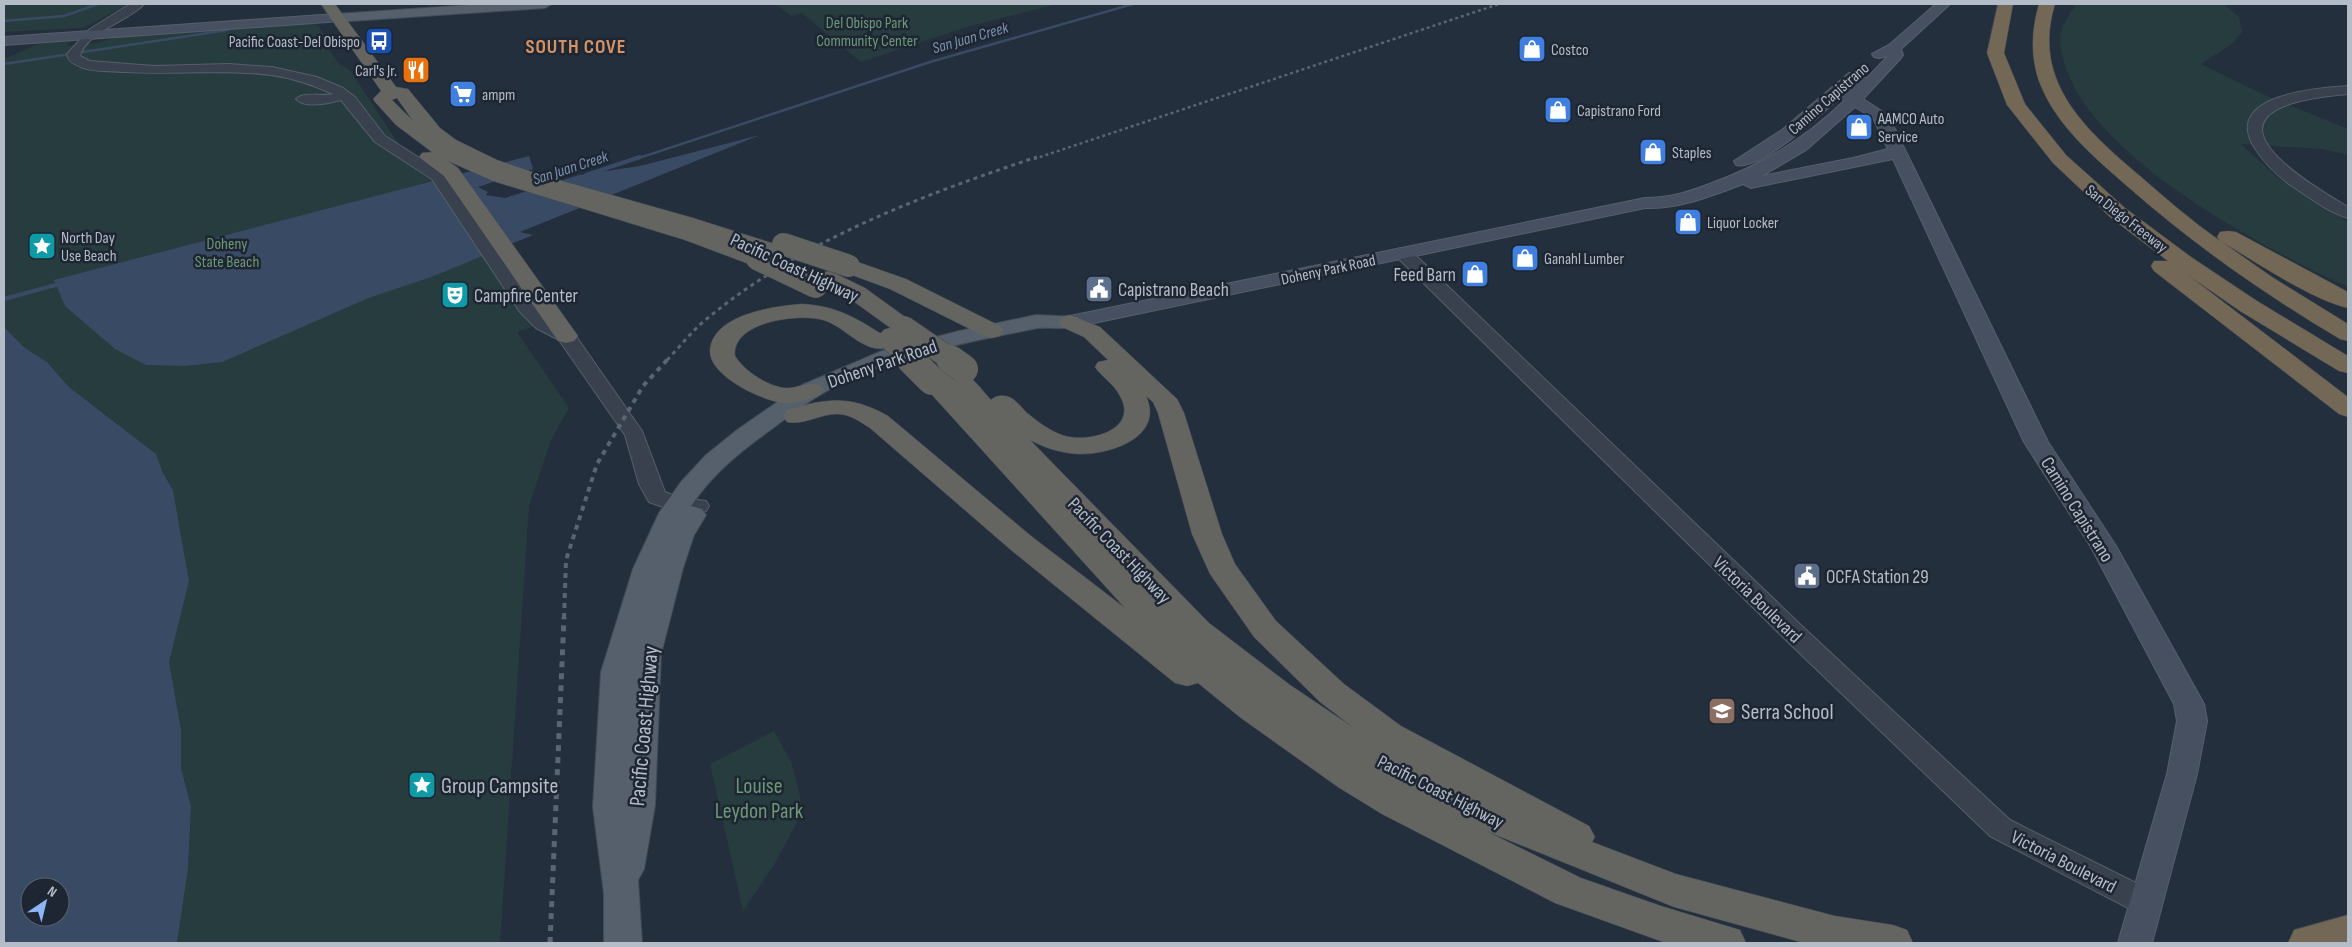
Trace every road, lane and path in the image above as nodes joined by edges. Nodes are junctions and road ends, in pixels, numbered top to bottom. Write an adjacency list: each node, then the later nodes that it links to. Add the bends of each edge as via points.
1 (138, 4): 8 (street)
2 (476, 4): 7 (main road)
3 (545, 4): 7 (main road)
4 (1943, 4): 12 (main road, Camino Capistrano)
5 (2005, 4): 29 (highway, San Diego Freeway, via 1999,14 1994,49 2002,81 2046,146)
6 (2047, 4): 19 (highway, San Diego Freeway, via 2040,25 2041,56)
7 (332, 12): 8 (main road); 9 (main road); 18 (highway, Pacific Coast Highway)
8 (95, 32): 9 (main road); 10 (main road); 11 (main road); 13 (street)
9 (141, 32): 13 (main road, via 109,38)
10 (4, 36)
11 (4, 42)
12 (1894, 48): 16 (main road, Camino Capistrano, via 1880,52); 22 (main road, Camino Capistrano, via 1896,55)
13 (75, 51): 14 (street, via 73,57 78,62)
14 (108, 68): 15 (street); 15 (street)
15 (229, 68): 20 (street, via 301,77 328,86)
16 (1855, 76): 22 (main road, via 1859,80 1847,96); 28 (main road, Camino Capistrano, via 1802,124)
17 (2348, 90): 31 (street, via 2297,95 2272,104 2263,110 2254,132 2268,158 2286,174)
18 (391, 92): 24 (highway, Pacific Coast Highway, via 382,99); 26 (highway, Pacific Coast Highway, via 402,94 426,125)
19 (2053, 93): 35 (highway, via 2112,153 2186,211 2252,251); 38 (highway, San Diego Freeway, via 2087,140 2163,208 2268,285)
20 (347, 97): 21 (street); 23 (street); 27 (street, via 380,139)
21 (303, 99)
22 (1853, 100): 25 (main road, Camino Capistrano, via 1880,115); 28 (main road, Camino Capistrano, via 1784,158)
23 (316, 108)
24 (398, 119): 26 (highway, Pacific Coast Highway, via 429,144); 27 (highway, via 400,132)
25 (1899, 154): 28 (main road); 48 (main road, Camino Capistrano, via 2036,442 2102,546 2189,704 2192,721 2182,774)
26 (480, 164): 30 (highway, Pacific Coast Highway); 30 (highway, Pacific Coast Highway, via 510,181)
27 (445, 174): 34 (highway)
28 (1718, 183): 33 (main road, Doheny Park Road, via 1664,204 1645,203)
29 (2111, 207): 41 (highway, San Diego Freeway, via 2181,260); 44 (highway, via 2121,230 2138,246 2184,285)
30 (648, 213): 32 (highway); 32 (highway, Pacific Coast Highway, via 709,240)
31 (2348, 213)
32 (770, 251): 37 (highway, bridge, via 849,266 912,291); 40 (highway, Pacific Coast Highway, bridge, via 823,283 843,302)
33 (1403, 254): 36 (main road, Doheny Park Road); 48 (street, Victoria Boulevard, via 2000,828)
34 (502, 258): 39 (highway); 39 (street, via 518,297 542,324)
35 (2348, 301)
36 (1070, 322): 37 (main road, Doheny Park Road, via 1036,322); 42 (highway, via 1091,351 1130,389 1137,403 1135,423 1128,432 1115,439 1086,446 1067,445 1042,436); 43 (main road, Doheny Park Road, via 1042,332 947,353); 46 (highway, via 1092,332 1164,399 1172,413 1221,567 1260,622 1287,652 1332,693 1389,736)
37 (992, 331): 43 (main road, Doheny Park Road, via 890,356)
38 (2348, 334)
39 (566, 336): 45 (street, via 635,435 652,491 664,501)
40 (891, 336): 42 (highway, Pacific Coast Highway, bridge); 42 (highway, bridge); 43 (highway, via 829,314 806,310 762,316 738,329 724,343 722,359 727,366 744,378)
41 (2348, 366)
42 (944, 375): 46 (highway, Pacific Coast Highway, via 1198,632 1278,694 1357,748 1455,801); 47 (highway, Pacific Coast Highway, via 1150,616 1214,678 1344,772 1396,803)
43 (803, 403): 45 (main road, Doheny Park Road, via 746,435 721,456 690,488); 47 (highway, via 854,408 879,422 1021,543 1270,739 1347,789 1458,844)
44 (2348, 409)
45 (688, 505): 50 (main road, Pacific Coast Highway, via 646,654 638,805 622,894)
46 (1674, 890): 52 (highway, Pacific Coast Highway, via 1835,934)
47 (1569, 891): 51 (highway, Pacific Coast Highway)
48 (2145, 902): 53 (main road, Camino Capistrano)
49 (2348, 933): 54 (highway)
50 (623, 943)
51 (1726, 943)
52 (1893, 943)
53 (2135, 943)
54 (2308, 943)

